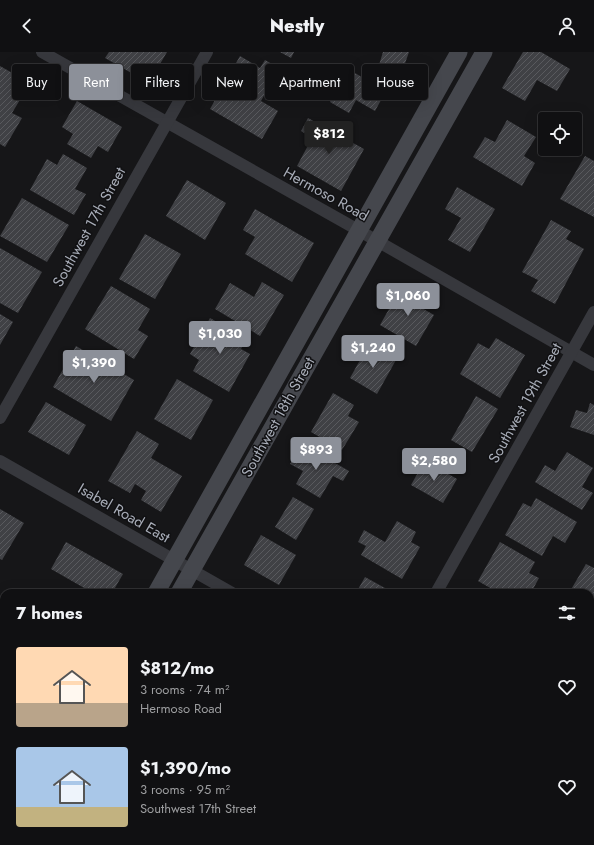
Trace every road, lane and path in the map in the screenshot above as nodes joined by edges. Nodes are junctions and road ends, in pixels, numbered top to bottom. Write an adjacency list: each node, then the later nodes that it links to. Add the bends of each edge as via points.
1 (42, 52): 5 (street, Hermoso Road)
2 (207, 52): 5 (street, Southwest 17th Street)
3 (459, 52): 6 (main road, Southwest 18th Street)
4 (484, 52): 7 (main road, Southwest 18th Street)
5 (167, 123): 6 (street, Hermoso Road); 11 (street, Southwest 17th Street)
6 (358, 230): 7 (street, Hermoso Road); 13 (main road, Southwest 18th Street)
7 (378, 241): 9 (street, Hermoso Road); 14 (main road, Southwest 18th Street)
8 (594, 312): 9 (street, Southwest 19th Street)
9 (572, 352): 10 (street, Hermoso Road); 18 (street, Southwest 19th Street)
10 (594, 365)
11 (0, 418)
12 (0, 461): 13 (street, Isabel Road East)
13 (175, 560): 14 (street, Isabel Road East); 15 (main road, Southwest 18th Street)
14 (192, 570): 16 (main road, Southwest 18th Street); 17 (street, Isabel Road East)
15 (158, 589)
16 (181, 589)
17 (225, 589)
18 (438, 589)

